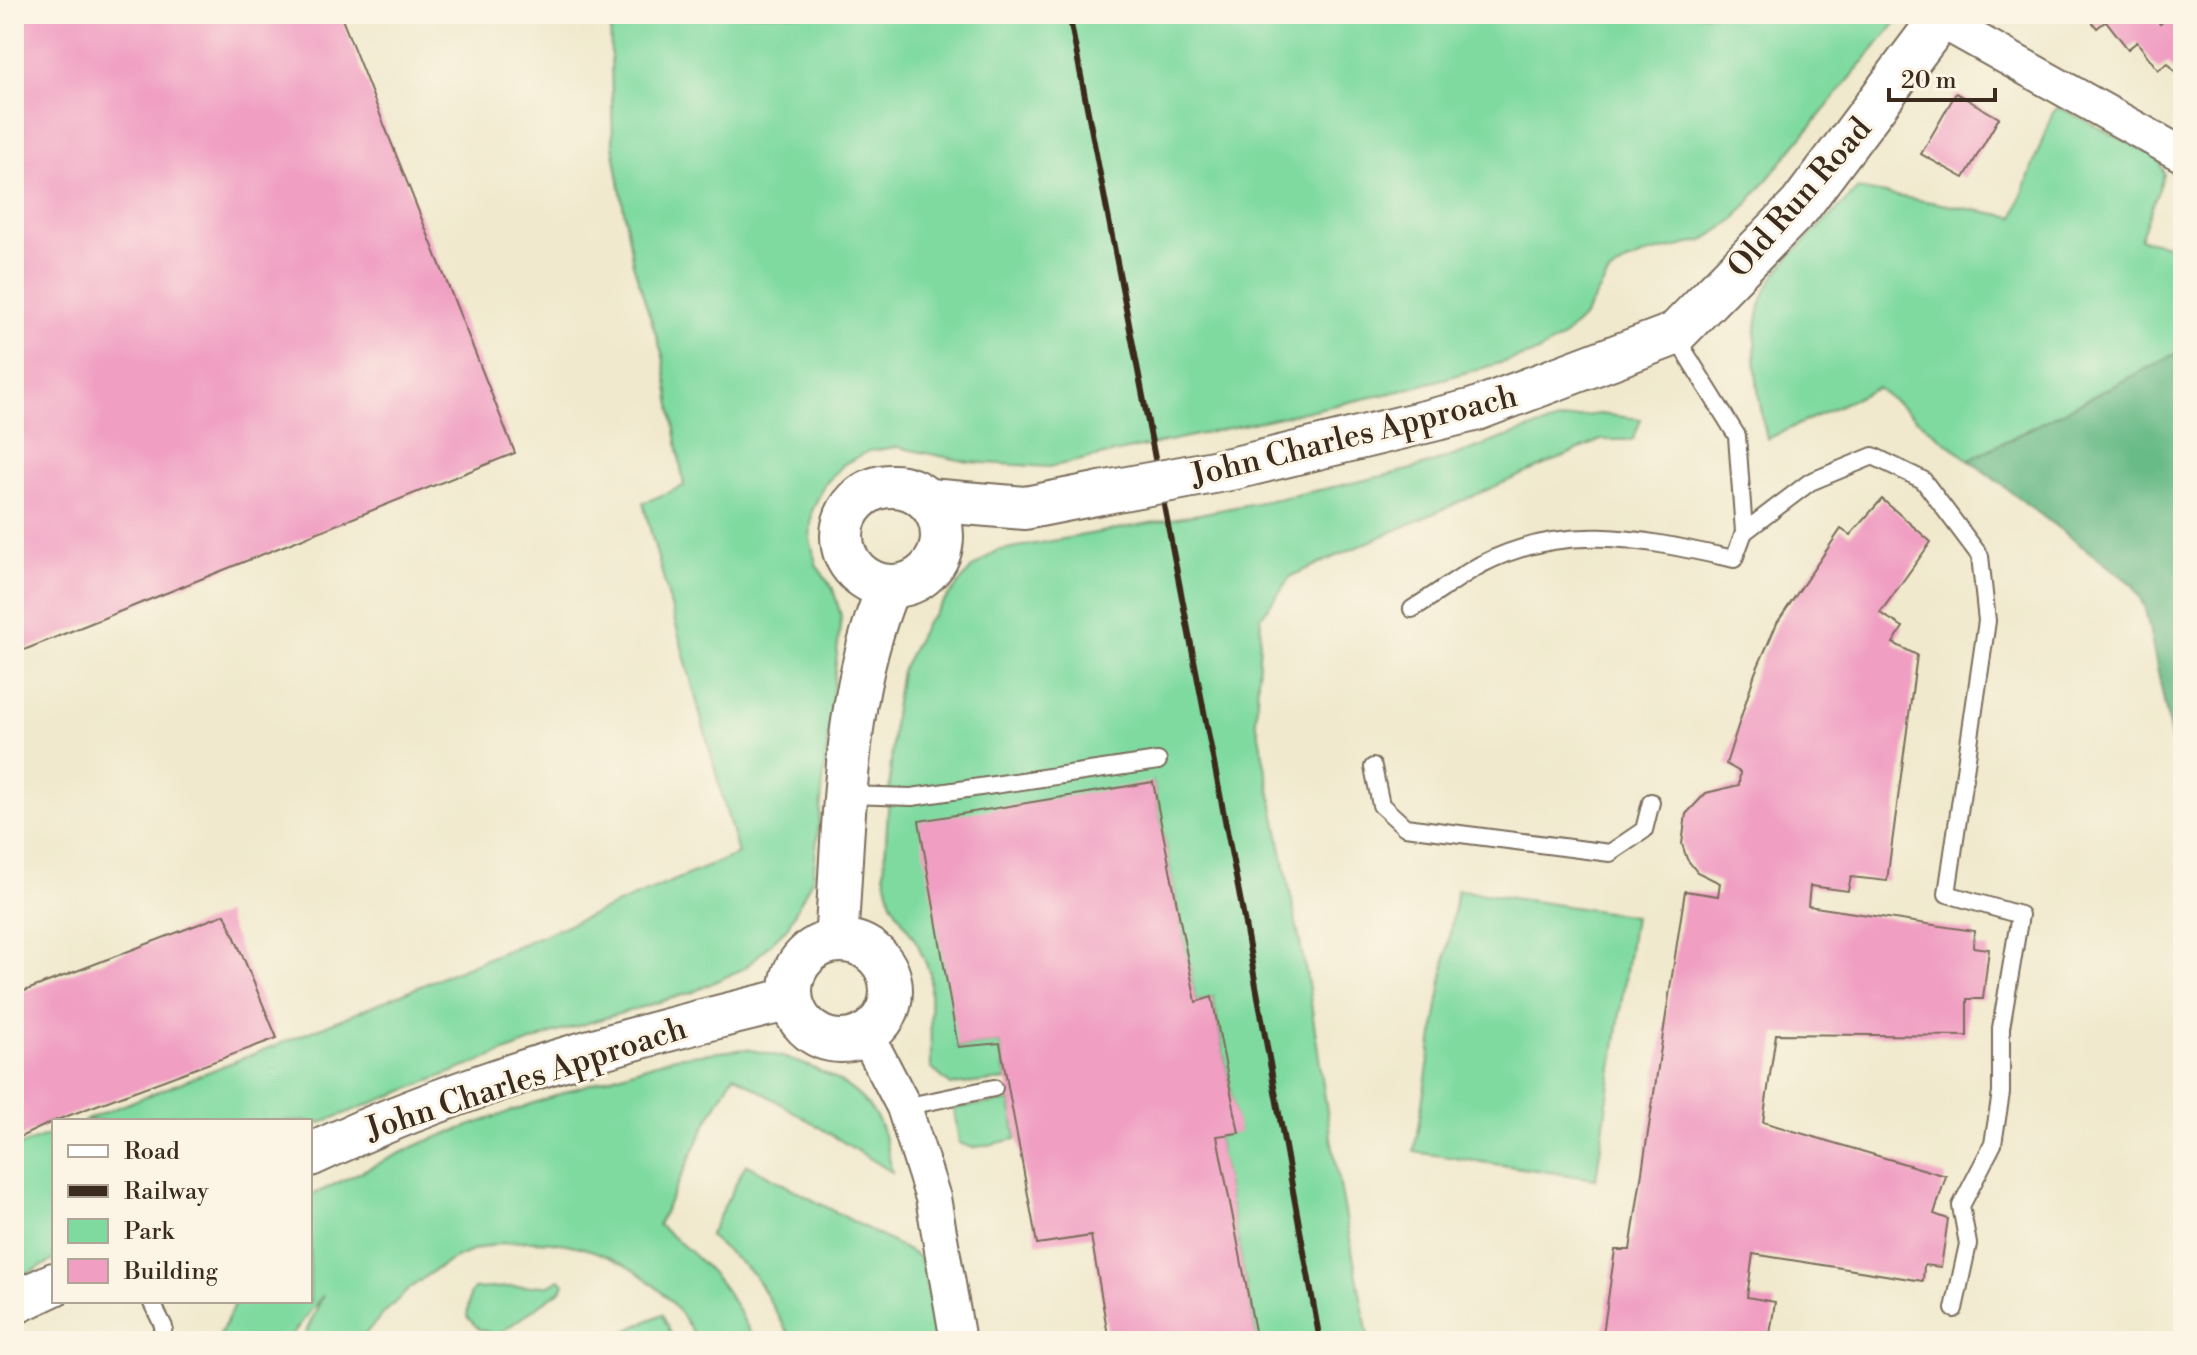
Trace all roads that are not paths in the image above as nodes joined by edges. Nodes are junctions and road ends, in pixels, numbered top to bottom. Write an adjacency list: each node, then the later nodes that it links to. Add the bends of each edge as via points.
1 (1942, 17): 2 (street); 3 (street, Old Run Road, via 1800,206)
2 (2183, 155)
3 (1675, 334): 5 (street, John Charles Approach, bridge, via 1474,410 1235,468); 6 (lane, via 1737,436)
4 (928, 500): 5 (street, John Charles Approach); 7 (street, via 941,527); 8 (street, John Charles Approach, via 899,485 883,486 854,501 846,515 842,539 849,562 866,578)
5 (1025, 508): 7 (street, John Charles Approach)
6 (1744, 532): 9 (lane, via 1734,559 1633,537 1555,539 1481,565); 23 (lane, via 1810,482 1873,456 1923,480 1980,556 1987,621 1947,894 2020,915 2001,1028 2001,1093 1993,1144 1961,1206 1968,1244)
7 (938, 556): 8 (street, John Charles Approach, via 917,579)
8 (889, 586): 12 (street, via 873,625 854,711)
9 (1412, 609)
10 (1158, 761): 12 (lane, via 912,797)
11 (1373, 767): 13 (lane, via 1381,805 1405,827 1434,831 1610,853 1644,830)
12 (847, 795): 14 (street)
13 (1651, 802)
14 (836, 941): 15 (street, via 815,947 799,963); 16 (street, via 852,942 876,955 891,982 887,1012)
15 (791, 999): 16 (street, via 805,1026 818,1036 839,1041); 19 (street, John Charles Approach, via 609,1043 438,1100)
16 (866, 1034): 18 (street)
17 (994, 1088): 18 (lane)
18 (904, 1107): 25 (street, via 933,1198)
19 (312, 1154)
20 (52, 1285): 21 (street)
21 (14, 1303)
22 (152, 1303): 24 (lane, via 164,1327)
23 (1954, 1309)
24 (159, 1341)
25 (958, 1341)

